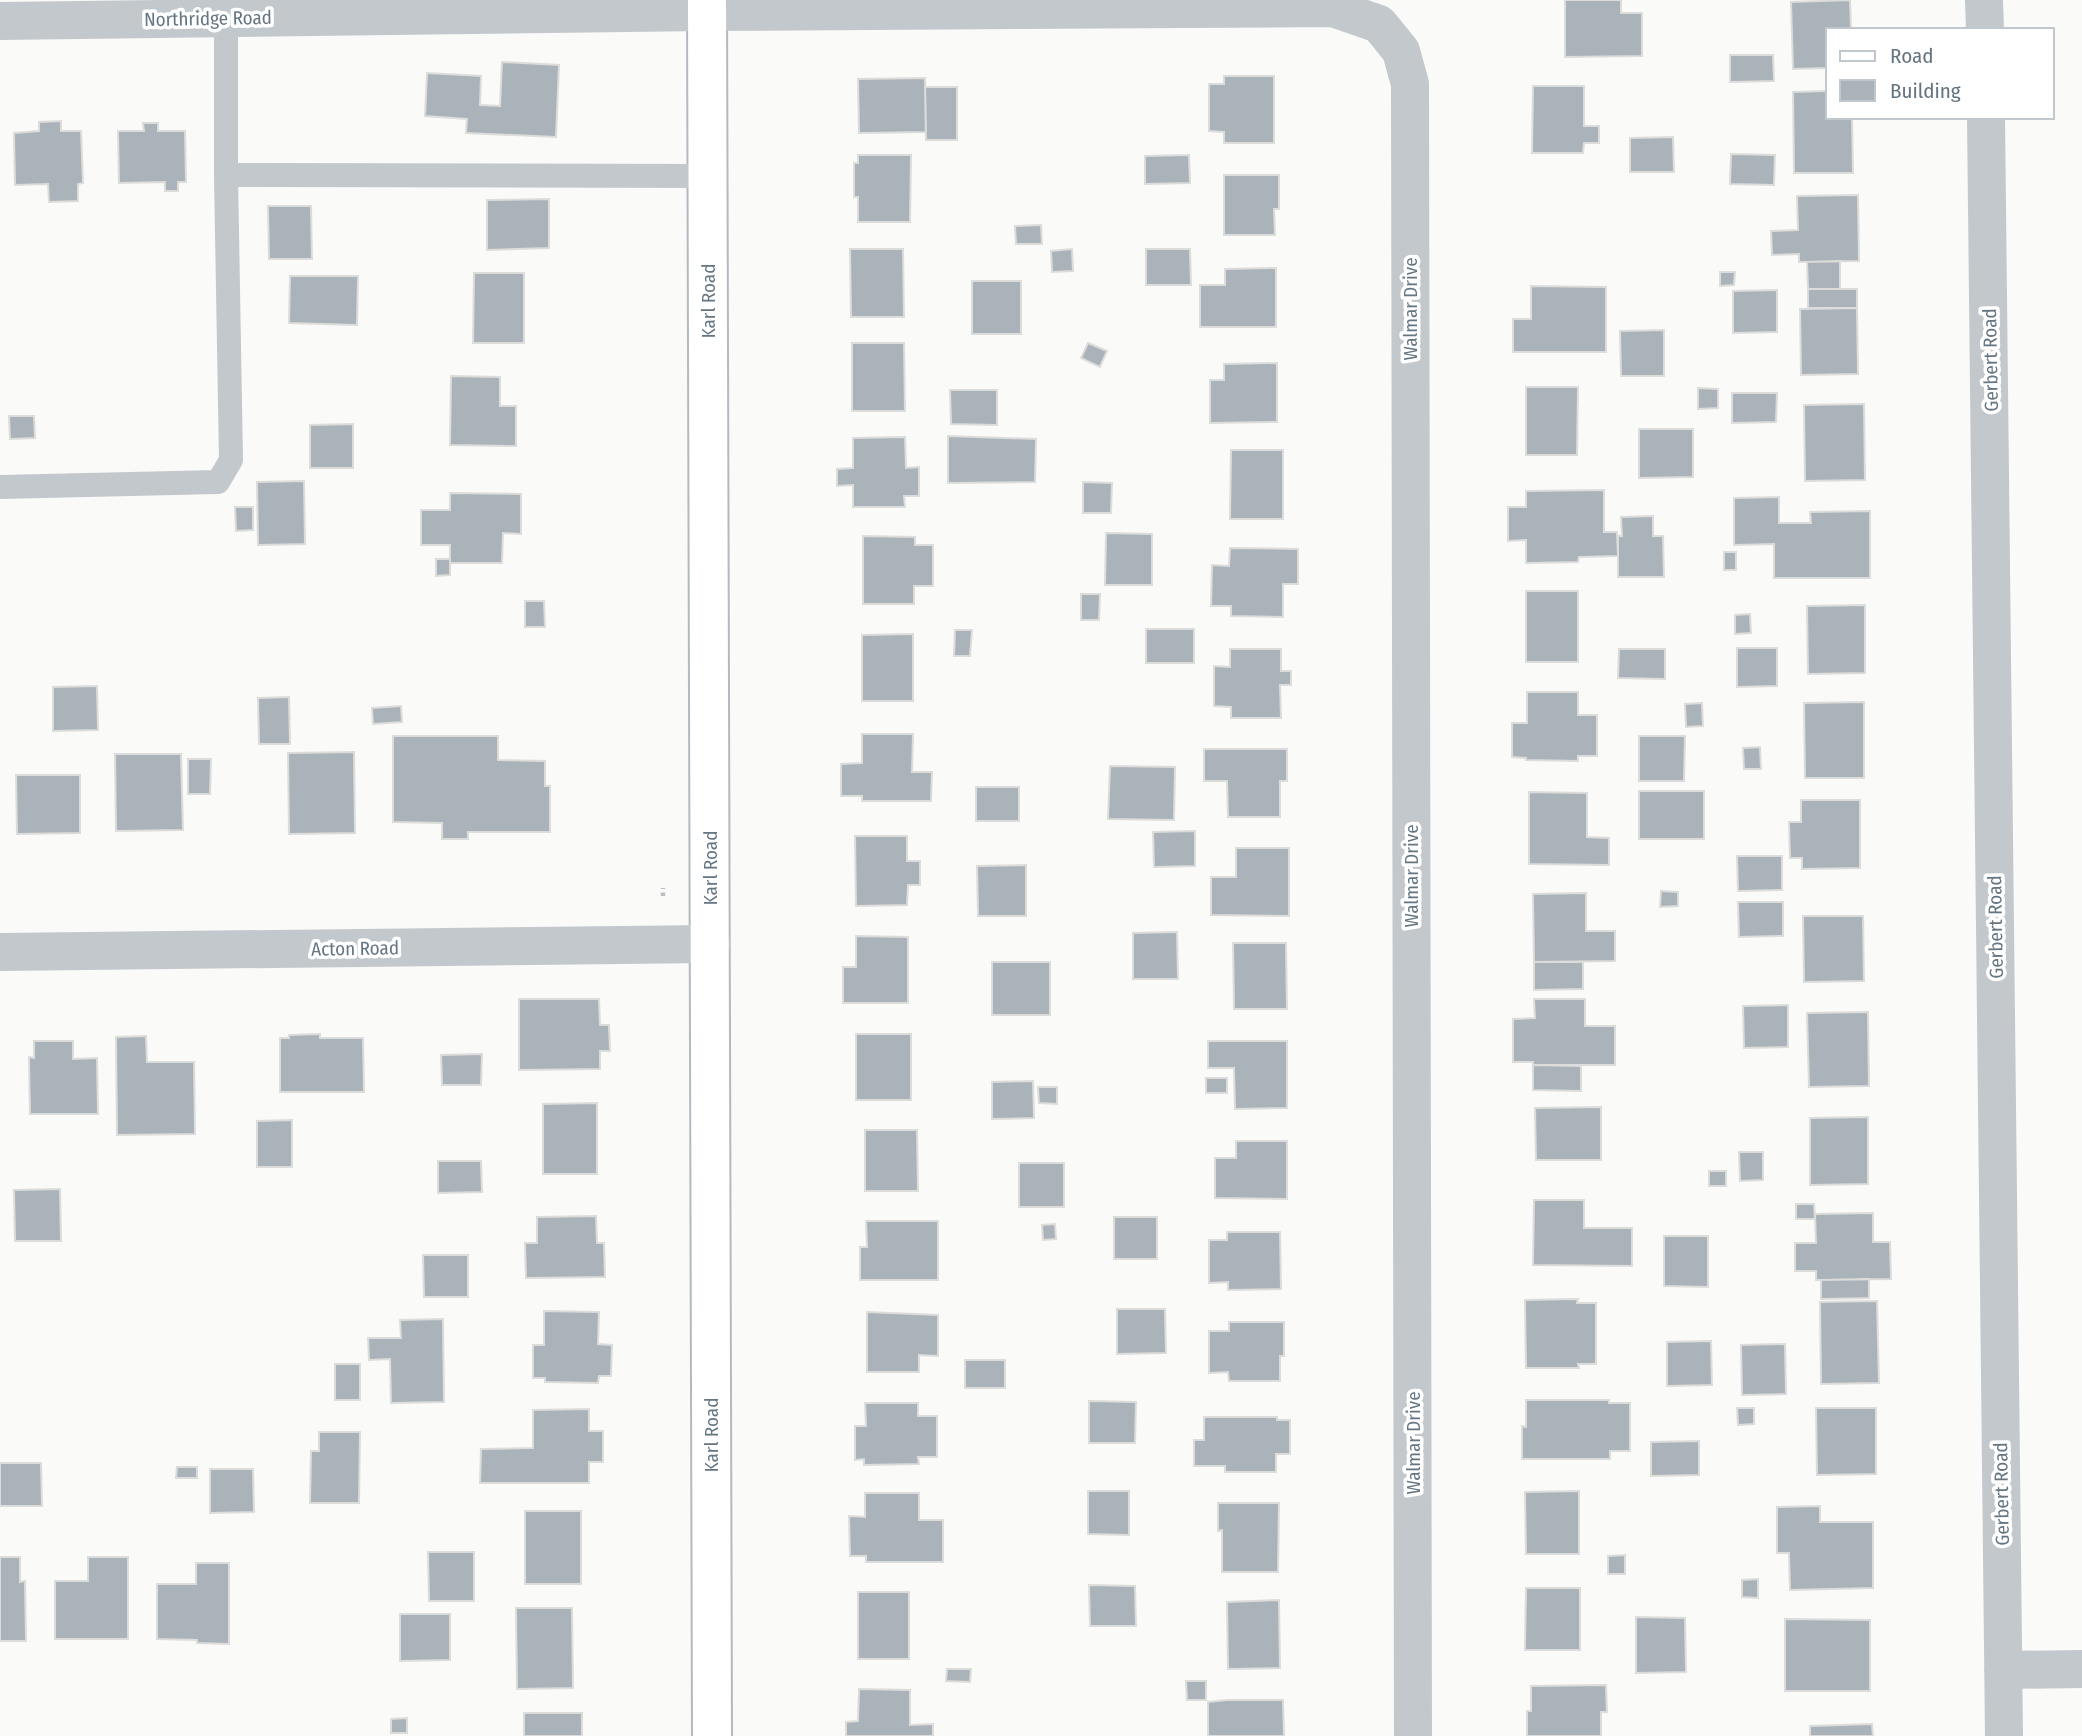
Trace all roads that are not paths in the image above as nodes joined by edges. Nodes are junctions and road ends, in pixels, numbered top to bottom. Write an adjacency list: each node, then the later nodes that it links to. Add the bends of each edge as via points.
1 (1984, 0): 6 (street)
2 (707, 6): 3 (street, Northridge Road); 5 (street, Northridge Road, via 1333,8); 9 (main road, Karl Road)
3 (226, 9): 4 (street, Northridge Road); 8 (lane)
4 (0, 21)
5 (1379, 24): 16 (street, Walmar Drive, via 1401,51 1410,84)
6 (1985, 28)
7 (1986, 119): 14 (street, Gerbert Road)
8 (226, 175): 9 (lane); 10 (lane, via 231,460 218,482)
9 (707, 176): 11 (main road, Karl Road)
10 (0, 486)
11 (710, 944): 12 (street, Acton Road); 15 (main road, Karl Road)
12 (0, 952)
13 (2082, 1669): 14 (street)
14 (2004, 1670): 17 (street, Gerbert Road)
15 (712, 1736)
16 (1413, 1736)
17 (2004, 1736)

